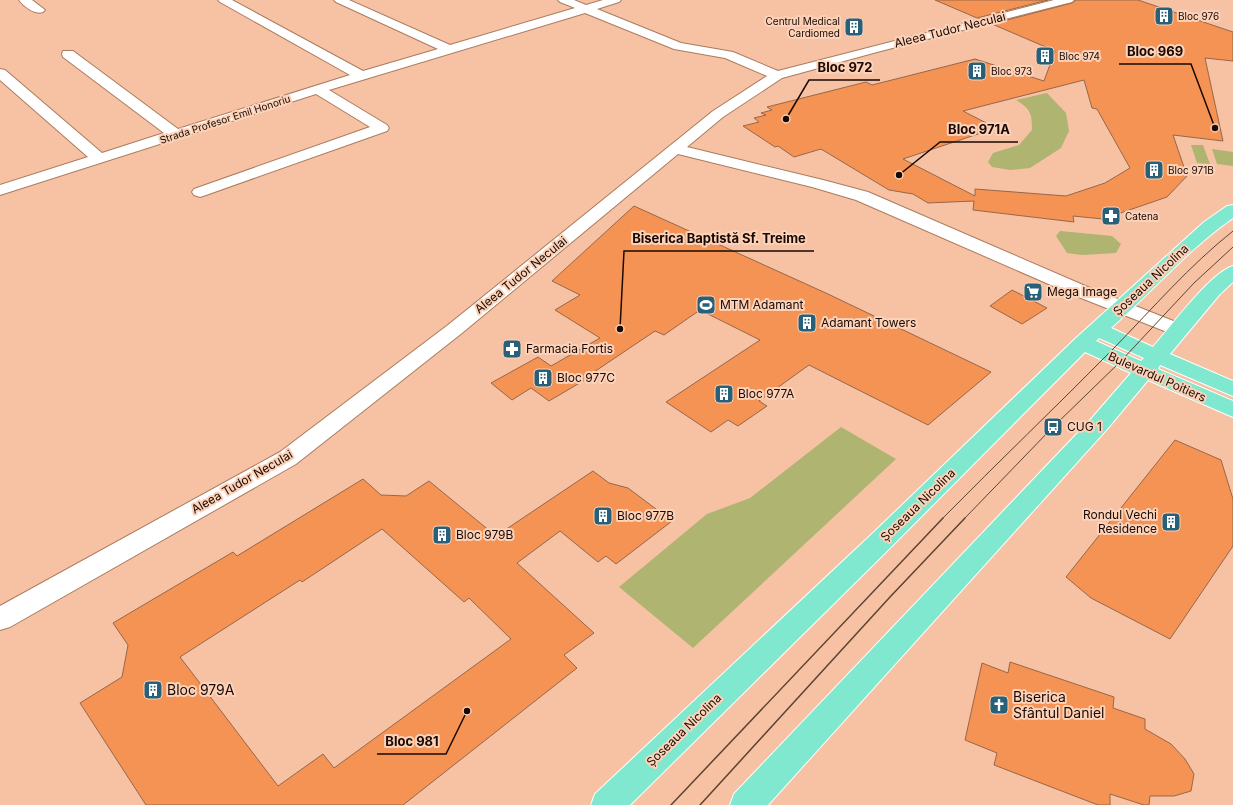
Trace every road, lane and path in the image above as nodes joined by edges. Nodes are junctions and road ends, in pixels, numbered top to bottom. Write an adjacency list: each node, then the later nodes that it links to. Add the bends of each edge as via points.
1 (25, 0): 8 (street)
2 (224, 0): 13 (street)
3 (340, 0): 9 (street)
4 (564, 0): 7 (street)
5 (615, 0): 7 (street, Strada Profesor Emil Honoriu)
6 (1068, 0): 12 (street, Aleea Tudor Neculai)
7 (588, 9): 9 (street, Strada Profesor Emil Honoriu); 12 (street, via 678,46 728,55)
8 (39, 10)
9 (450, 50): 13 (street, Strada Profesor Emil Honoriu)
10 (68, 54): 15 (street)
11 (0, 73): 17 (street)
12 (777, 75): 16 (street, Aleea Tudor Neculai, via 718,114)
13 (362, 76): 14 (street, Strada Profesor Emil Honoriu)
14 (318, 89): 15 (street, Strada Profesor Emil Honoriu); 19 (street, via 382,128)
15 (175, 134): 17 (street, Strada Profesor Emil Honoriu)
16 (675, 149): 22 (street, via 862,196); 28 (street, Aleea Tudor Neculai, via 455,329 288,458)
17 (99, 158): 18 (street, Strada Profesor Emil Honoriu)
18 (0, 190)
19 (200, 192)
20 (1233, 210): 22 (main road, Șoseaua Nicolina, via 1210,226)
21 (1233, 272): 23 (main road, via 1213,290)
22 (1122, 308): 23 (street); 24 (main road, Șoseaua Nicolina)
23 (1179, 330): 25 (main road)
24 (1089, 337): 25 (main road, Bulevardul Poitiers); 29 (main road, Șoseaua Nicolina)
25 (1150, 363): 26 (main road, Bulevardul Poitiers); 27 (main road, Bulevardul Poitiers); 30 (main road, via 1068,458)
26 (1233, 389)
27 (1233, 410)
28 (0, 619)
29 (607, 805)
30 (746, 805)

